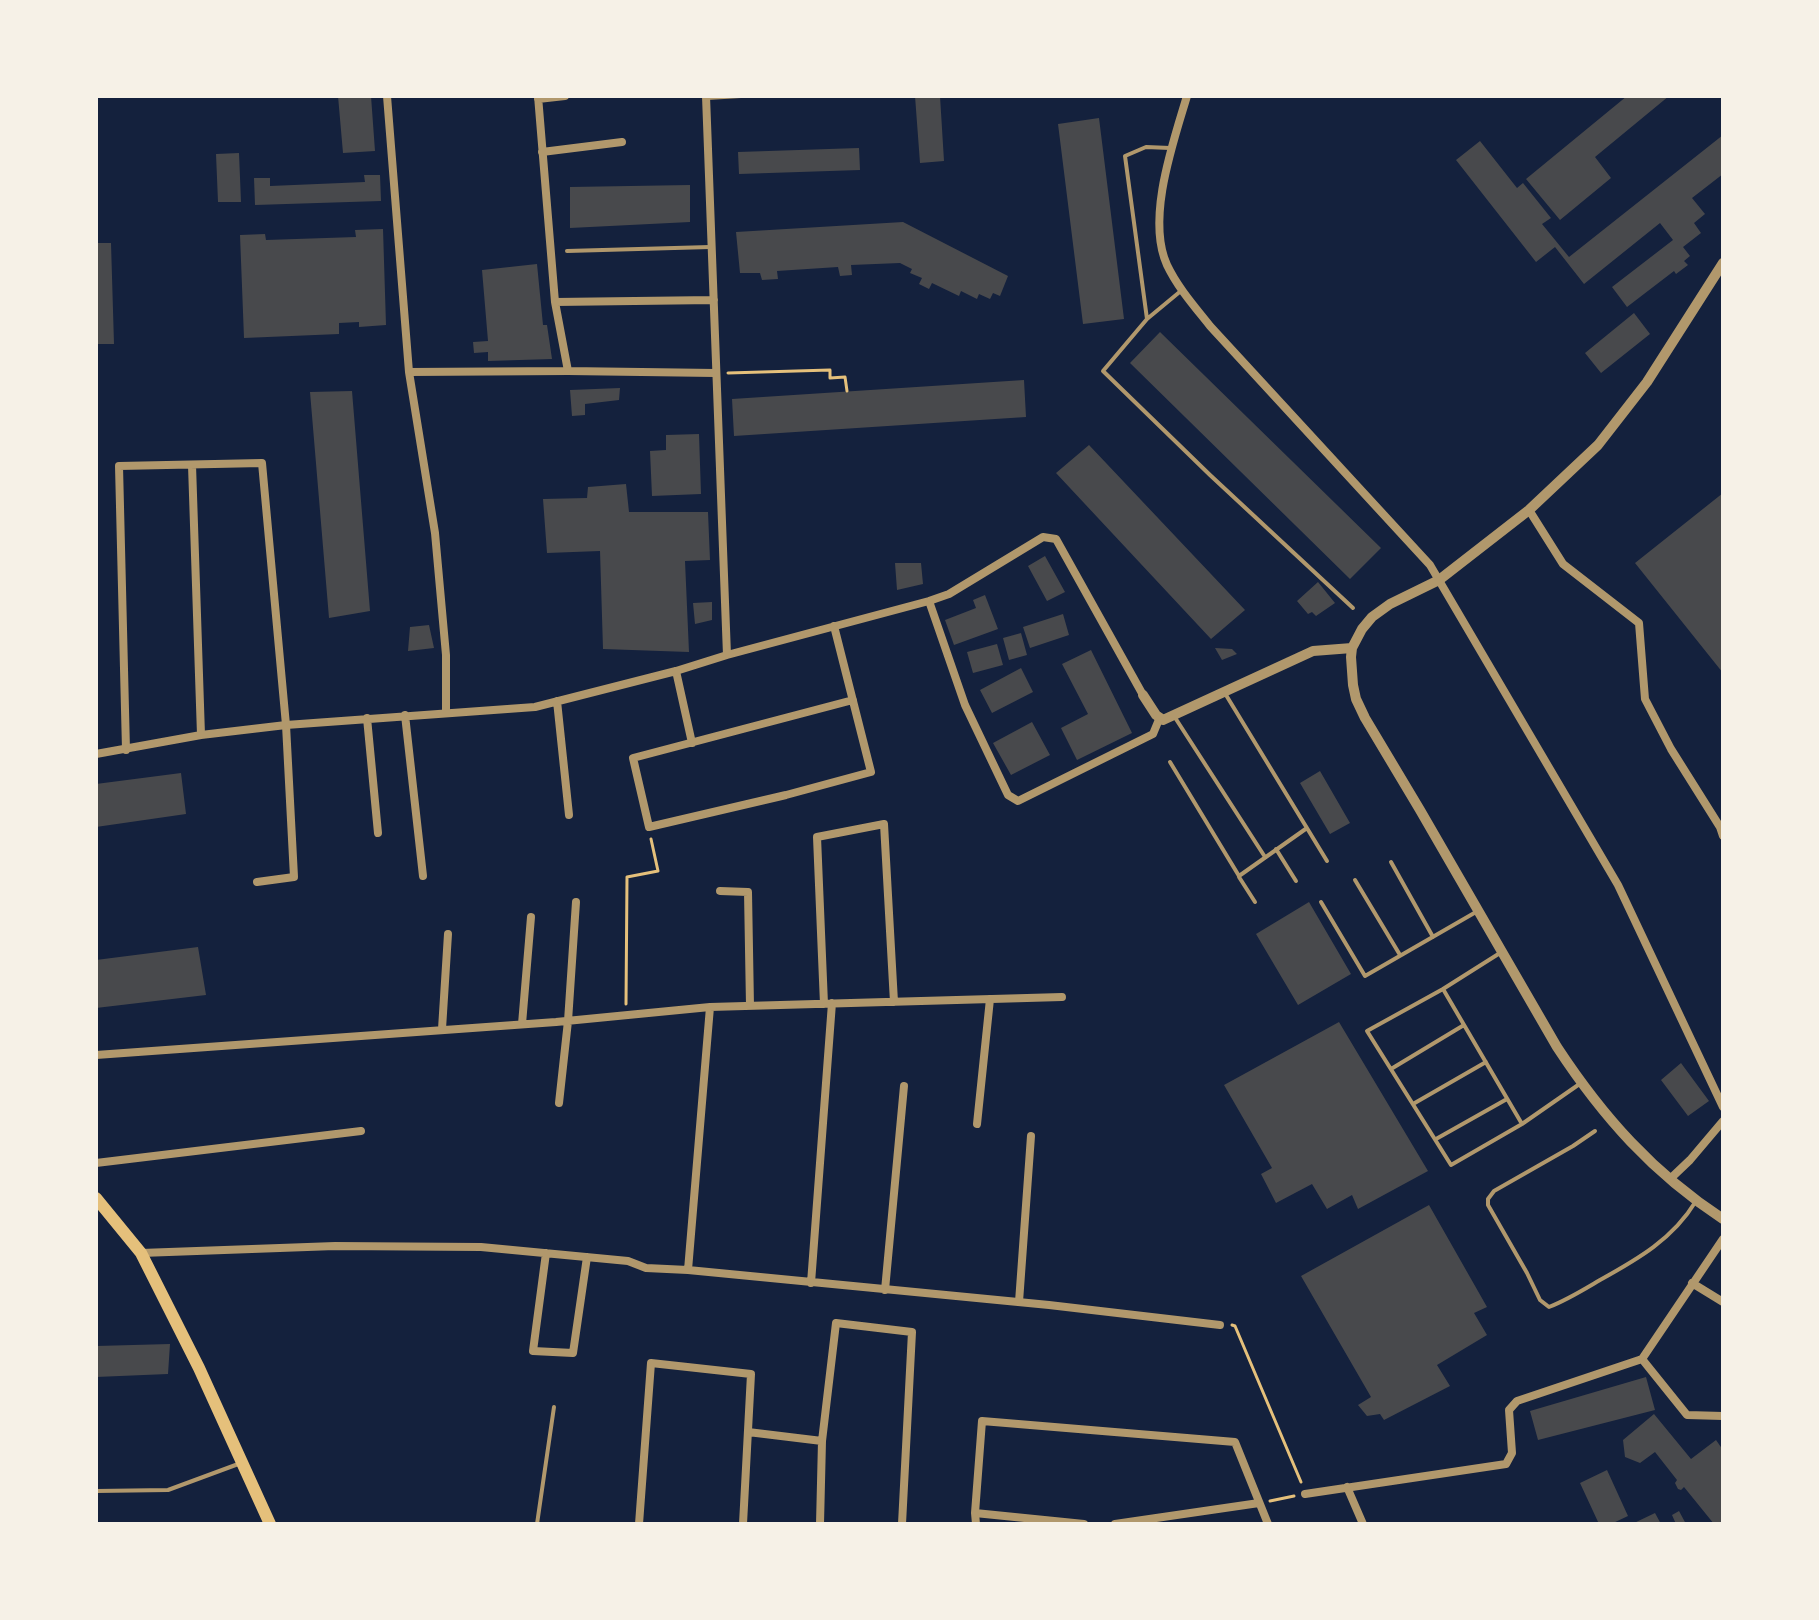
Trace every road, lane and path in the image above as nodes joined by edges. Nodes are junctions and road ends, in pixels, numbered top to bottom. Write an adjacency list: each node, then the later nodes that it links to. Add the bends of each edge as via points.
1 (387, 96): 18 (street)
2 (565, 96): 6 (street)
3 (741, 96): 5 (lane)
4 (1187, 96): 8 (street)
5 (706, 97): 10 (street)
6 (538, 98): 9 (street)
7 (622, 142): 9 (street)
8 (1172, 148): 13 (street, via 1159,209 1160,235 1166,263); 16 (lane, via 1146,147 1125,156)
9 (542, 152): 15 (street)
10 (710, 247): 11 (lane); 14 (street)
11 (567, 251)
12 (1723, 263): 23 (street, via 1624,414)
13 (1182, 290): 16 (lane); 24 (street)
14 (714, 300): 15 (street); 19 (street)
15 (555, 302): 17 (street)
16 (1147, 319): 26 (lane, via 1103,371)
17 (568, 371): 18 (street); 19 (street)
18 (409, 372): 35 (street, via 435,533)
19 (715, 373): 29 (street)
20 (728, 373): 21 (path, via 830,370 830,378 845,377)
21 (847, 391)
22 (192, 465): 40 (street, via 262,463); 41 (street); 43 (street, via 119,466)
23 (1529, 510): 24 (street); 50 (street, via 1563,564 1639,623 1645,699)
24 (1439, 580): 28 (street, via 1372,617); 90 (street, via 1618,885)
25 (929, 601): 27 (street); 32 (street, via 1043,537 1056,539); 38 (street, via 965,705 1008,795 1018,801 1153,734)
26 (1353, 608)
27 (834, 626): 29 (street); 33 (street)
28 (1352, 648): 31 (street, via 1313,651); 64 (street, via 1353,685 1365,718)
29 (727, 655): 30 (street)
30 (676, 671): 34 (street); 42 (street)
31 (1225, 692): 37 (street); 48 (lane)
32 (1143, 695): 38 (street)
33 (853, 700): 42 (street); 47 (street, via 871,772)
34 (557, 701): 35 (street); 46 (street)
35 (446, 713): 36 (street)
36 (405, 715): 39 (street); 55 (street)
37 (1174, 716): 38 (street); 52 (lane)
38 (1160, 717)
39 (367, 718): 40 (street); 49 (street)
40 (286, 725): 41 (street); 59 (street, via 294,877)
41 (201, 735): 43 (street)
42 (692, 743): 47 (street, via 633,758)
43 (126, 750): 44 (street)
44 (96, 754)
45 (1170, 762): 56 (lane)
46 (569, 815)
47 (649, 827): 77 (path, via 658,871 627,877)
48 (1307, 828): 51 (lane); 53 (lane)
49 (378, 833)
50 (1723, 836)
51 (1276, 849): 52 (lane); 58 (lane)
52 (1265, 857): 56 (lane)
53 (1327, 861)
54 (1391, 862): 67 (lane)
55 (423, 876)
56 (1239, 876): 62 (lane)
57 (1355, 880): 69 (lane)
58 (1296, 881)
59 (257, 882)
60 (720, 891): 75 (street, via 748,892)
61 (576, 902): 78 (street)
62 (1255, 902)
63 (1321, 902): 69 (lane, via 1365,976)
64 (1478, 910): 67 (lane); 68 (street)
65 (531, 917): 79 (street)
66 (448, 934): 81 (street)
67 (1433, 937): 69 (lane)
68 (1502, 952): 70 (lane); 85 (street)
69 (1400, 955)
70 (1443, 989): 80 (lane); 84 (lane, via 1367,1031)
71 (1062, 997): 72 (street)
72 (990, 999): 73 (street); 92 (street)
73 (894, 1002): 74 (street); 74 (street, via 884,824 817,837)
74 (828, 1004): 75 (street); 108 (street)
75 (750, 1006): 76 (street)
76 (710, 1007): 77 (street); 107 (street)
77 (626, 1015): 78 (street)
78 (568, 1021): 79 (street); 88 (street)
79 (522, 1024): 81 (street)
80 (1464, 1025): 83 (lane); 84 (lane)
81 (442, 1029): 82 (street)
82 (96, 1055)
83 (1486, 1062): 87 (lane); 89 (lane)
84 (1391, 1069): 89 (lane)
85 (1581, 1083): 93 (lane); 99 (street, via 1618,1130)
86 (904, 1086): 110 (street)
87 (1507, 1099): 93 (lane); 97 (lane)
88 (559, 1103)
89 (1413, 1104): 97 (lane)
90 (1723, 1107)
91 (1723, 1121): 99 (street)
92 (977, 1124)
93 (1522, 1124): 97 (lane, via 1451,1165)
94 (361, 1131): 98 (street)
95 (1595, 1131): 101 (lane, via 1488,1199 1540,1300 1549,1307 1666,1239)
96 (1031, 1136): 111 (street)
97 (1435, 1140)
98 (96, 1163)
99 (1670, 1179): 101 (street)
100 (96, 1198): 104 (main road)
101 (1696, 1201): 102 (street)
102 (1723, 1219)
103 (1723, 1239): 109 (street)
104 (141, 1253): 105 (street, via 350,1246); 119 (main road)
105 (546, 1253): 106 (street); 106 (street, via 533,1351 573,1353)
106 (587, 1257): 107 (street)
107 (688, 1270): 108 (street)
108 (811, 1283): 110 (street)
109 (1692, 1283): 112 (street); 114 (street)
110 (885, 1290): 111 (street)
111 (1019, 1302): 113 (street)
112 (1723, 1302)
113 (1220, 1325): 122 (path, via 1235,1326)
114 (1642, 1359): 116 (street, via 1687,1415); 120 (street, via 1517,1401 1509,1410 1512,1453 1506,1464)
115 (554, 1407): 126 (lane)
116 (1723, 1416)
117 (748, 1432): 118 (street); 127 (street, via 751,1374 651,1363); 128 (street)
118 (822, 1441): 129 (street); 130 (street, via 836,1323 912,1332)
119 (244, 1462): 121 (lane, via 168,1490); 125 (main road)
120 (1347, 1487): 122 (street); 135 (street)
121 (96, 1491)
122 (1305, 1494): 123 (path)
123 (1259, 1503): 124 (street, via 1235,1442 982,1421); 133 (street); 134 (street)
124 (975, 1513): 131 (street); 132 (street)
125 (270, 1524)
126 (537, 1524)
127 (639, 1524)
128 (743, 1524)
129 (820, 1524)
130 (902, 1524)
131 (976, 1524)
132 (1084, 1524)
133 (1115, 1524)
134 (1268, 1524)
135 (1363, 1524)

